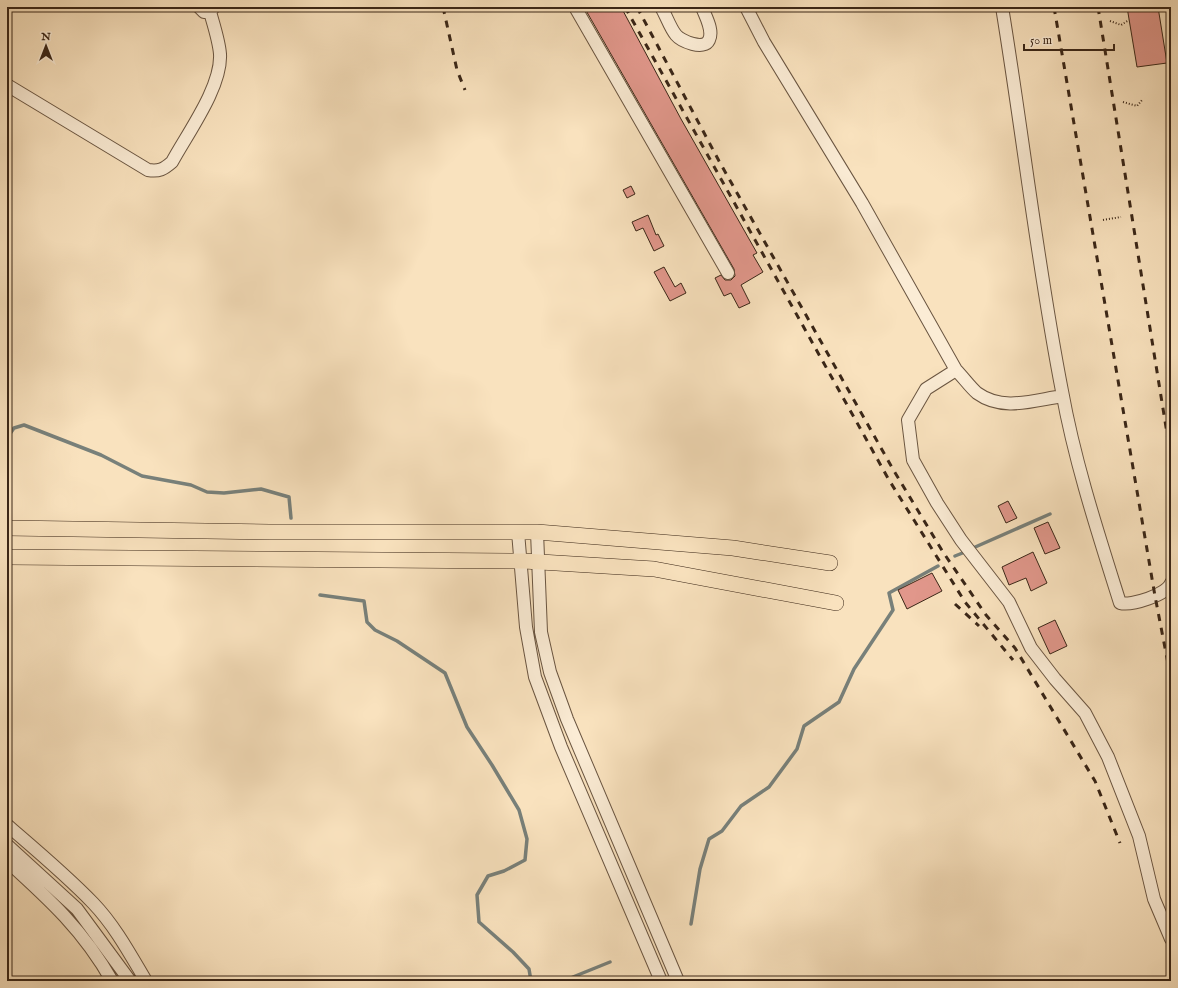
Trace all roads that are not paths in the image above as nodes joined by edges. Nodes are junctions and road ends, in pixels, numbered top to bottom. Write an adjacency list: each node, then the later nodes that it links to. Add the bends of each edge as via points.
1 (199, 7): 7 (street, via 204,12)
2 (575, 7): 9 (street)
3 (661, 7): 4 (street, via 676,35 699,45 707,43 710,39 710,28)
4 (702, 7)
5 (746, 7): 10 (street, via 764,42 862,203)
6 (1002, 7): 11 (street, via 1038,253)
7 (212, 10): 8 (street, via 220,54 216,80 172,162 164,169 148,170)
8 (7, 85)
9 (728, 273)
10 (956, 370): 11 (street, via 977,393 1005,405); 24 (street, via 926,389 908,420 913,460 961,540 1009,602 1031,648 1085,713 1108,756 1139,836 1154,899)
11 (1063, 396): 19 (street, via 1086,495 1120,603 1126,605 1162,593)
12 (7, 528): 13 (main road)
13 (518, 532): 14 (main road); 16 (street)
14 (537, 532): 17 (street); 18 (main road, via 733,548)
15 (7, 557): 16 (main road)
16 (521, 561): 17 (main road); 28 (street, via 526,627 535,677 561,747)
17 (538, 562): 20 (main road, via 654,569); 29 (street, via 541,632 550,672 567,719)
18 (830, 562)
19 (1171, 583)
20 (836, 603)
21 (7, 824): 27 (street, via 94,904 123,941)
22 (7, 845): 26 (street, via 77,909)
23 (7, 861): 25 (street, via 77,928)
24 (1171, 939)
25 (112, 981)
26 (130, 981)
27 (146, 981)
28 (661, 981)
29 (678, 981)

